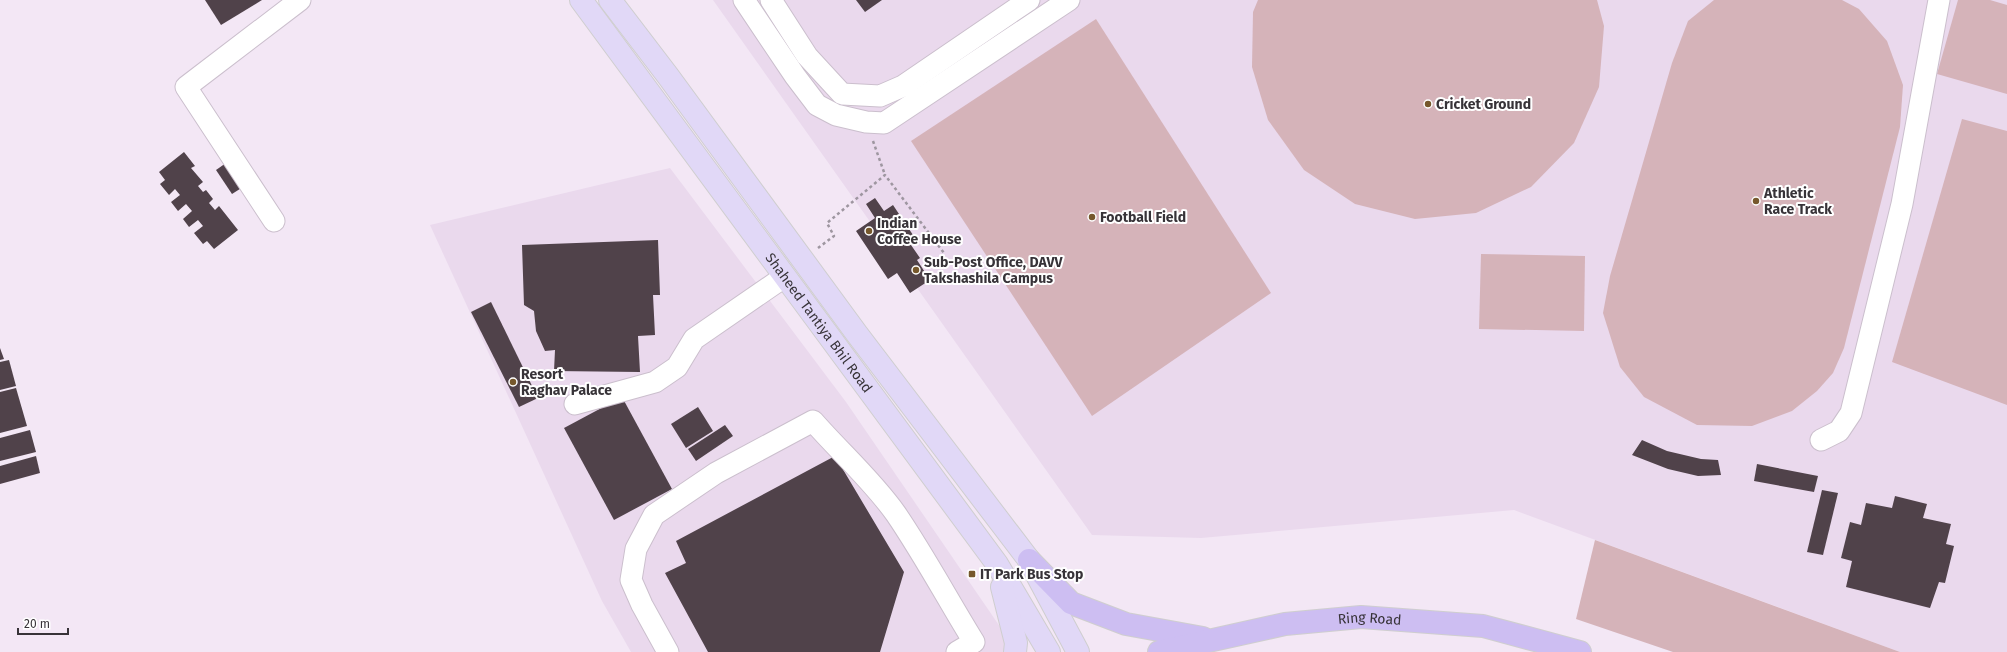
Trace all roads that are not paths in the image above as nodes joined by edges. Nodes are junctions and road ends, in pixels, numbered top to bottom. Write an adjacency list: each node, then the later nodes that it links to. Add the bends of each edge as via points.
1 (300, 0): 9 (lane, via 186,86)
2 (581, 0): 11 (main road, Shaheed Tantiya Bhil Road)
3 (610, 0): 10 (main road)
4 (744, 0): 7 (lane, via 817,105 836,115 884,123)
5 (771, 0): 6 (lane, via 807,56 842,94 880,96 903,86)
6 (1029, 0)
7 (1069, 0)
8 (1938, 0): 13 (lane, via 1902,204 1851,413 1839,431)
9 (274, 221)
10 (803, 259): 11 (main road); 14 (main road)
11 (784, 277): 12 (lane, via 694,339 677,367 655,382); 15 (main road, Shaheed Tantiya Bhil Road)
12 (574, 404)
13 (1821, 440)
14 (1029, 560): 16 (highway, via 1071,603 1126,624); 21 (main road)
15 (997, 564): 19 (main road, via 1016,643); 20 (main road, Shaheed Tantiya Bhil Road)
16 (1213, 640): 22 (highway, Ring Road); 23 (highway, Ring Road, via 1285,624 1361,617 1483,626)
17 (970, 649): 18 (lane, via 896,514 858,468 813,421 716,473 654,515 636,549 631,580)
18 (668, 652)
19 (1015, 652)
20 (1049, 652)
21 (1078, 652)
22 (1159, 652)
23 (1580, 652)

